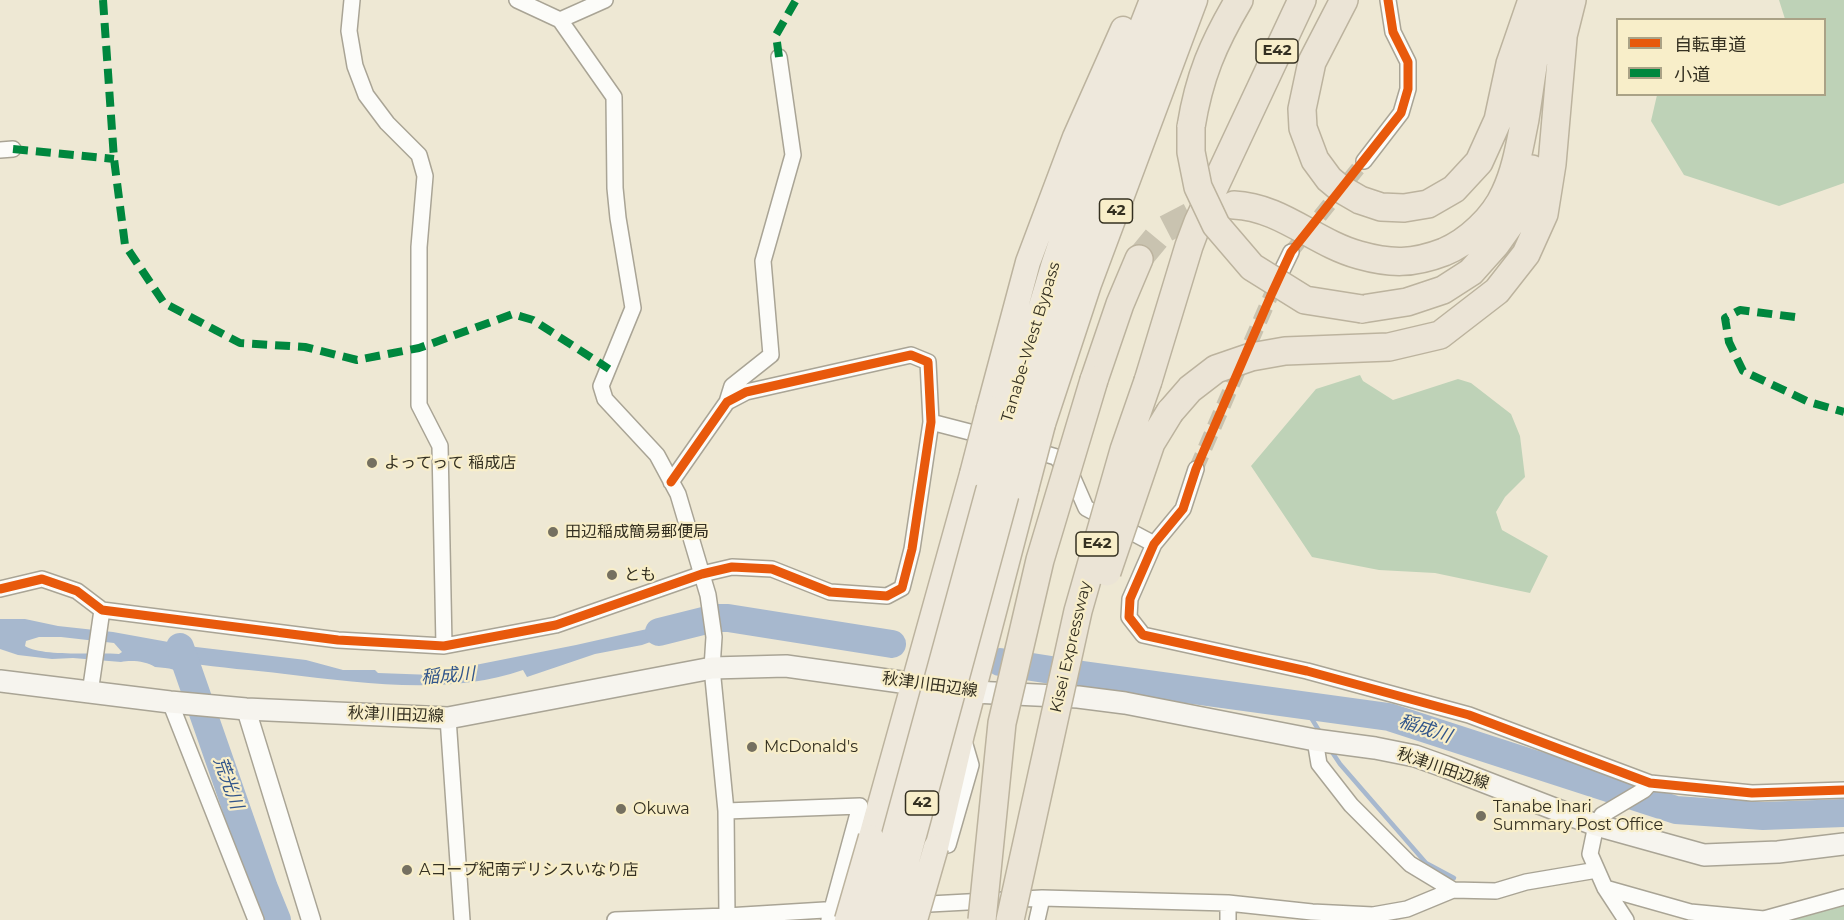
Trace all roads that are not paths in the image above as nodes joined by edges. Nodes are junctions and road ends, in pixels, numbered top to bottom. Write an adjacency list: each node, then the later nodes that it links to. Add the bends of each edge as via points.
1 (352, 0): 32 (street, via 349,32 355,66 366,95 419,155 425,176 419,247 418,405 440,446)
2 (517, 0): 15 (street)
3 (605, 0): 15 (street)
4 (1136, 0): 24 (highway, 42, via 1075,137 1028,262)
5 (1152, 0): 24 (highway, Tanabe-West Bypass / 42, via 1054,263)
6 (1174, 0): 24 (highway, Tanabe-West Bypass / 42, via 1124,122 1061,304)
7 (1195, 0): 24 (highway, 42, via 1089,284)
8 (1239, 0): 16 (highway, bridge, via 1210,55 1197,93 1191,153 1198,187 1216,225 1252,267 1305,300 1362,309 1407,302 1443,290 1471,272 1496,244 1518,213)
9 (1302, 0): 39 (highway, Kisei Expressway / E42, bridge, via 1189,246 1124,450 1078,611)
10 (1344, 0): 12 (highway, via 1312,62 1302,109 1303,128 1315,160 1341,189 1381,207 1404,208 1428,204 1454,189 1479,162 1498,120 1510,64)
11 (1388, 0): 18 (street, via 1393,32 1408,62 1408,89 1401,113)
12 (1532, 0)
13 (1546, 0): 19 (highway, via 1519,152 1505,194 1482,226 1454,248 1425,259 1389,263 1356,255 1282,217)
14 (1572, 0): 16 (highway)
15 (560, 20): 27 (street, via 614,97 615,188 633,308 601,386 604,399 657,455)
16 (1563, 38): 39 (highway, bridge, via 1544,214 1526,254 1497,291 1440,335 1389,347 1285,351 1251,357 1216,369 1190,388 1151,443 1083,645)
17 (779, 57): 23 (street, via 792,155 763,261 771,355 732,386)
18 (1364, 161)
19 (1234, 205)
20 (1291, 252): 22 (street)
21 (1139, 259): 65 (highway, bridge, via 1094,380 1040,560 1002,723)
22 (1272, 294)
23 (727, 402): 25 (street, via 746,392 911,355 928,362); 27 (street)
24 (1017, 416): 36 (highway, Tanabe-West Bypass / 42, bridge); 36 (highway, 42, bridge, via 1026,489); 36 (highway, 42, bridge, via 972,474)
25 (931, 422): 28 (street, via 1056,457 1072,476 1086,508); 29 (street, via 912,549 902,588 887,596 831,592 772,569 732,567)
26 (1196, 469): 28 (street, via 1183,509)
27 (671, 482): 29 (street)
28 (1154, 544): 43 (street, via 1130,599 1129,617 1143,635 1307,671 1468,715)
29 (702, 574): 32 (street, via 556,625); 33 (street, via 714,637)
30 (0, 589): 31 (street, via 42,579 77,591)
31 (102, 610): 32 (street, via 338,640); 35 (street)
32 (444, 646)
33 (712, 668): 36 (main road, 秋津川田辺線, via 786,666); 40 (main road, 秋津川田辺線); 45 (street)
34 (0, 681): 35 (main road, 秋津川田辺線)
35 (92, 683): 37 (main road, 秋津川田辺線)
36 (943, 688): 41 (highway, 42); 42 (main road, 秋津川田辺線, via 1125,703); 56 (highway, 42, bridge); 62 (highway, 42, bridge); 63 (highway, 42, bridge)
37 (170, 702): 38 (main road, 秋津川田辺線); 58 (street)
38 (246, 709): 40 (main road, 秋津川田辺線); 59 (street)
39 (1056, 710): 66 (highway, Kisei Expressway / E42, bridge)
40 (448, 718): 60 (street)
41 (962, 734): 54 (highway, 42, bridge); 54 (street, via 970,765)
42 (1315, 740): 46 (main road, 秋津川田辺線, via 1415,756); 50 (street, via 1319,764 1351,805 1410,864)
43 (1647, 787): 44 (street, via 1752,793); 46 (street)
44 (1844, 790)
45 (726, 811): 55 (street); 56 (street, via 860,806)
46 (1599, 820): 47 (main road, 秋津川田辺線, via 1704,855); 48 (street, via 1590,854)
47 (1844, 844)
48 (1597, 870): 49 (street); 50 (street, via 1496,891)
49 (1605, 888): 51 (street, via 1690,912 1764,919); 69 (street)
50 (1453, 890): 53 (street, via 1407,909 1373,915)
51 (1844, 897)
52 (1042, 898): 53 (street); 54 (street); 67 (street)
53 (1228, 903): 68 (street)
54 (923, 912): 56 (street); 64 (street)
55 (727, 916): 56 (street); 57 (street)
56 (836, 916)
57 (651, 919): 61 (street)
58 (256, 920)
59 (311, 920)
60 (462, 920)
61 (615, 920)
62 (871, 920)
63 (891, 920)
64 (927, 920)
65 (982, 920)
66 (1010, 920)
67 (1037, 920)
68 (1228, 920)
69 (1626, 920)

